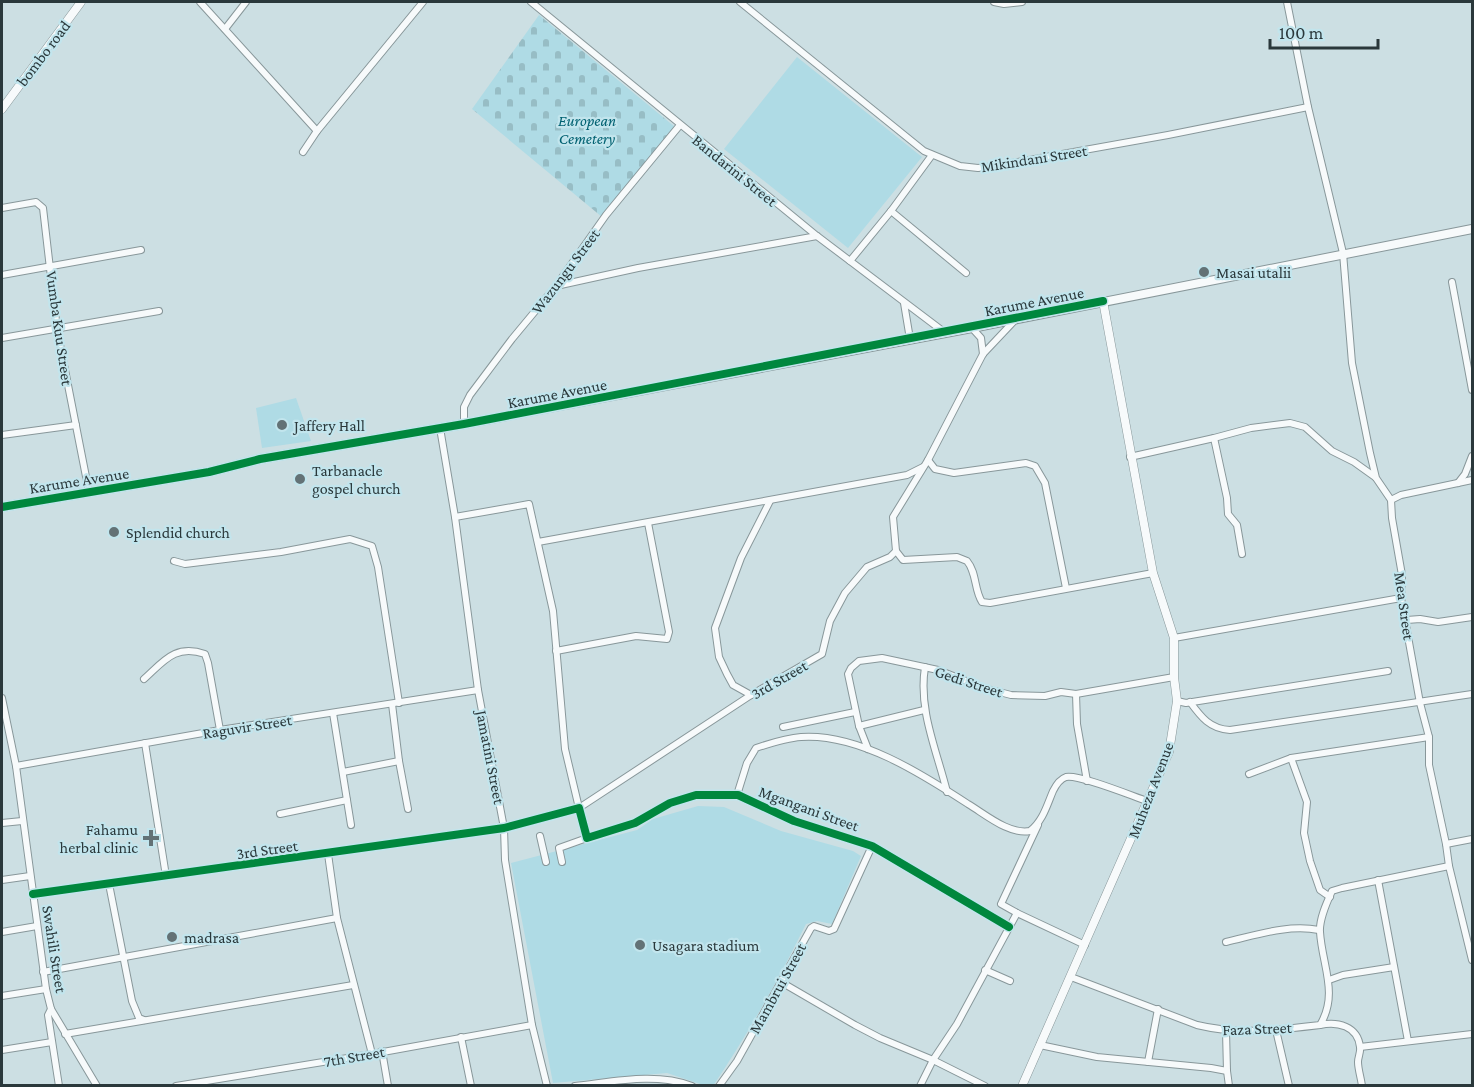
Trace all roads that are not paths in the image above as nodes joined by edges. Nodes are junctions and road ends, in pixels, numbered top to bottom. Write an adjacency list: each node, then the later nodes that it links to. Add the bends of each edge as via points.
1 (81, 2): 12 (street, bombo road)
2 (200, 2): 10 (street)
3 (246, 2): 10 (street)
4 (423, 2): 14 (street)
5 (531, 2): 13 (street, Bandarini Street)
6 (740, 2): 16 (street, Mikindani Street)
7 (994, 2): 8 (street)
8 (1022, 2)
9 (1287, 2): 11 (street, Mea Street)
10 (225, 29): 14 (street)
11 (1308, 107): 16 (street, Mikindani Street, via 995,166 960,166); 22 (street, Mea Street)
12 (2, 109)
13 (680, 124): 20 (street, Bandarini Street); 28 (street, Wazungu Street, via 606,215)
14 (317, 131): 15 (street)
15 (303, 152)
16 (932, 155): 18 (street)
17 (2, 207): 24 (street, Vumba Kuu Street, via 36,201 42,205)
18 (891, 211): 23 (street); 25 (street)
19 (1473, 228): 22 (main road, Karume Avenue)
20 (817, 236): 23 (street, Bandarini Street); 28 (street)
21 (141, 250): 24 (street)
22 (1343, 253): 29 (main road, Karume Avenue); 49 (street, Mea Street, via 1352,363)
23 (850, 261): 30 (street, Bandarini Street)
24 (51, 266): 26 (street); 34 (street, Vumba Kuu Street)
25 (966, 273)
26 (2, 274)
27 (1452, 282): 39 (street)
28 (556, 286): 40 (street, Wazungu Street, via 470,395 464,407)
29 (1103, 301): 32 (main road, Karume Avenue); 46 (street, Muheza Avenue)
30 (904, 303): 35 (street, Bandarini Street); 37 (street)
31 (159, 311): 34 (street)
32 (1018, 317): 33 (main road, Karume Avenue); 38 (street)
33 (972, 328): 35 (main road, Karume Avenue); 38 (street, via 981,338)
34 (57, 329): 36 (street); 41 (street, Vumba Kuu Street)
35 (944, 332): 37 (main road, Karume Avenue)
36 (2, 338)
37 (910, 339): 40 (main road, Karume Avenue)
38 (983, 354): 47 (street)
39 (1473, 390)
40 (464, 424): 42 (main road, Karume Avenue)
41 (76, 425): 43 (street); 52 (street, Vumba Kuu Street)
42 (440, 428): 52 (main road, Karume Avenue); 56 (street, Jamatini Street)
43 (2, 435)
44 (1214, 438): 46 (street); 49 (street, via 1290,423 1305,427 1332,451); 60 (street, via 1228,514 1237,525)
45 (1473, 456): 51 (street)
46 (1131, 457): 62 (street, Muheza Avenue)
47 (928, 460): 48 (street); 63 (street, via 935,469 954,473 1026,463 1035,466 1046,483)
48 (924, 467): 54 (street, via 908,475); 59 (street, via 893,517)
49 (1376, 478): 53 (street, Mea Street)
50 (1473, 480): 51 (street)
51 (1458, 483): 53 (street)
52 (89, 492): 55 (main road, Karume Avenue)
53 (1391, 500): 64 (street, Mea Street, via 1402,575)
54 (770, 501): 57 (street); 76 (street, via 741,558 715,628 719,657 727,674 733,685)
55 (2, 505)
56 (454, 517): 58 (street, via 529,504); 73 (street, Jamatini Street)
57 (648, 523): 58 (street); 68 (street, via 669,632 666,639 636,636)
58 (538, 542): 68 (street, via 553,611)
59 (896, 551): 63 (street, via 903,560 957,557 967,561 982,602); 76 (street, 3rd Street, via 867,567 845,593 830,621 822,654)
60 (1242, 554)
61 (174, 561): 80 (street, via 185,564 261,555 350,539 370,544 378,567)
62 (1153, 573): 63 (street); 67 (street, Muheza Avenue)
63 (1066, 588)
64 (1401, 598): 66 (street, Mea Street); 67 (street)
65 (1473, 617): 66 (street, via 1445,622)
66 (1407, 620): 81 (street, Mea Street)
67 (1174, 638): 71 (street, Muheza Avenue)
68 (556, 651): 101 (street, via 565,748)
69 (925, 667): 74 (street, Gedi Street, via 1011,695); 82 (street); 83 (street, Gedi Street, via 882,658 859,662 848,674)
70 (1388, 671): 79 (street)
71 (1174, 676): 74 (street, Gedi Street); 78 (street, Muheza Avenue)
72 (144, 679): 87 (street, via 173,653 188,650 205,654)
73 (478, 690): 80 (street, Raguvir Street); 108 (street, Jamatini Street)
74 (1076, 694): 96 (street)
75 (1473, 694): 81 (street)
76 (751, 695): 101 (street, 3rd Street)
77 (2, 698): 93 (street, Swahili Street)
78 (1177, 700): 79 (street); 100 (street, Muheza Avenue, via 1169,752)
79 (1190, 702): 81 (street, via 1204,721 1230,730)
80 (395, 703): 84 (street, Raguvir Street); 92 (street)
81 (1420, 703): 88 (street, Mea Street)
82 (924, 710): 85 (street); 97 (street)
83 (855, 712): 85 (street, Gedi Street); 86 (street)
84 (333, 713): 87 (street, Raguvir Street); 94 (street)
85 (859, 726): 90 (street, Gedi Street)
86 (783, 727)
87 (220, 730): 89 (street, Raguvir Street)
88 (1429, 737): 91 (street); 112 (street, Mea Street, via 1429,765)
89 (146, 743): 93 (street, Raguvir Street); 119 (street)
90 (868, 749): 97 (street, via 930,779); 98 (street, via 814,737 790,738 756,747)
91 (1291, 758): 95 (street); 124 (street, via 1307,802 1304,833 1310,861 1320,890)
92 (399, 761): 94 (street); 102 (street)
93 (16, 766): 104 (street, Swahili Street)
94 (343, 772): 99 (street)
95 (1248, 774)
96 (1087, 781): 100 (street); 105 (street, via 1061,779)
97 (947, 792): 105 (street, via 1016,831 1030,831)
98 (737, 795): 110 (street, Mgangani Street, via 696,795 670,803 635,823); 113 (street, Mgangani Street, via 794,821)
99 (347, 800): 103 (street); 107 (street)
100 (1147, 801): 133 (street, Muheza Avenue)
101 (579, 808): 108 (street); 110 (street)
102 (408, 809)
103 (280, 814)
104 (22, 821): 106 (street); 118 (street, Swahili Street)
105 (1039, 822): 125 (street, via 1000,904)
106 (2, 823)
107 (351, 825)
108 (504, 828): 114 (street, 3rd Street); 149 (street, Jamatini Street, via 505,860)
109 (540, 836): 115 (street)
110 (587, 838): 116 (street, Mgangani Street, via 559,848)
111 (1473, 839): 112 (street)
112 (1446, 844): 117 (street, Mea Street)
113 (872, 846): 128 (street, Mgangani Street); 142 (street, Mambrui Street, via 834,929 829,932 811,927)
114 (328, 854): 119 (street, 3rd Street); 126 (street)
115 (546, 862)
116 (562, 862)
117 (1449, 866): 121 (street); 131 (street, Mea Street)
118 (30, 876): 120 (street); 123 (street, Swahili Street)
119 (166, 876): 122 (street, 3rd Street)
120 (2, 880)
121 (1378, 880): 124 (street, via 1332,891); 136 (street)
122 (109, 884): 123 (street, 3rd Street); 134 (street)
123 (33, 894): 127 (street, Swahili Street)
124 (1329, 897): 129 (street)
125 (1017, 913): 128 (street); 133 (street)
126 (337, 918): 134 (street); 143 (street)
127 (37, 926): 130 (street); 138 (street, Swahili Street)
128 (1009, 927): 137 (street)
129 (1319, 930): 132 (street, via 1277,930); 140 (street)
130 (2, 932)
131 (1470, 935): 135 (street, Mea Street)
132 (1226, 942)
133 (1085, 945): 139 (street, Muheza Avenue)
134 (123, 957): 138 (street); 148 (street, via 132,1001 139,1018)
135 (1473, 960)
136 (1394, 967): 140 (street); 156 (street)
137 (985, 970): 141 (street); 163 (street)
138 (43, 972): 144 (street, Swahili Street)
139 (1071, 977): 147 (street, Faza Street); 158 (street, Muheza Avenue)
140 (1329, 980): 150 (street, via 1328,1007)
141 (1010, 981)
142 (781, 982): 163 (street, via 855,1025); 175 (street, Mambrui Street)
143 (353, 985): 148 (street); 162 (street)
144 (46, 989): 145 (street); 146 (street, Swahili Street)
145 (2, 996)
146 (51, 1009): 153 (street, Swahili Street); 157 (street, via 48,1015)
147 (1158, 1010): 151 (street, Faza Street, via 1197,1025); 164 (street)
148 (144, 1020): 153 (street)
149 (532, 1025): 155 (street, 7th Street); 172 (street, Jamatini Street)
150 (1320, 1025): 152 (street, Faza Street); 159 (street, Faza Street, via 1345,1026)
151 (1226, 1030): 152 (street, Faza Street); 165 (street)
152 (1276, 1030): 180 (street)
153 (65, 1034): 168 (street, Swahili Street)
154 (1473, 1034): 156 (street)
155 (461, 1037): 161 (street, 7th Street); 171 (street)
156 (1408, 1041): 159 (street)
157 (52, 1042): 160 (street); 167 (street)
158 (1040, 1045): 164 (street, via 1097,1058); 178 (street, Muheza Avenue)
159 (1360, 1047): 181 (street)
160 (2, 1050)
161 (382, 1052): 162 (street, 7th Street); 170 (street)
162 (372, 1054): 169 (street, 7th Street)
163 (933, 1060): 176 (street); 177 (street)
164 (1148, 1062): 165 (street)
165 (1227, 1071): 179 (street)
166 (629, 1083): 173 (street); 174 (street, via 654,1078)
167 (59, 1086)
168 (97, 1086)
169 (176, 1086)
170 (388, 1086)
171 (471, 1086)
172 (547, 1086)
173 (575, 1086)
174 (692, 1086)
175 (719, 1086)
176 (920, 1086)
177 (985, 1086)
178 (1022, 1086)
179 (1230, 1086)
180 (1289, 1086)
181 (1362, 1086)

